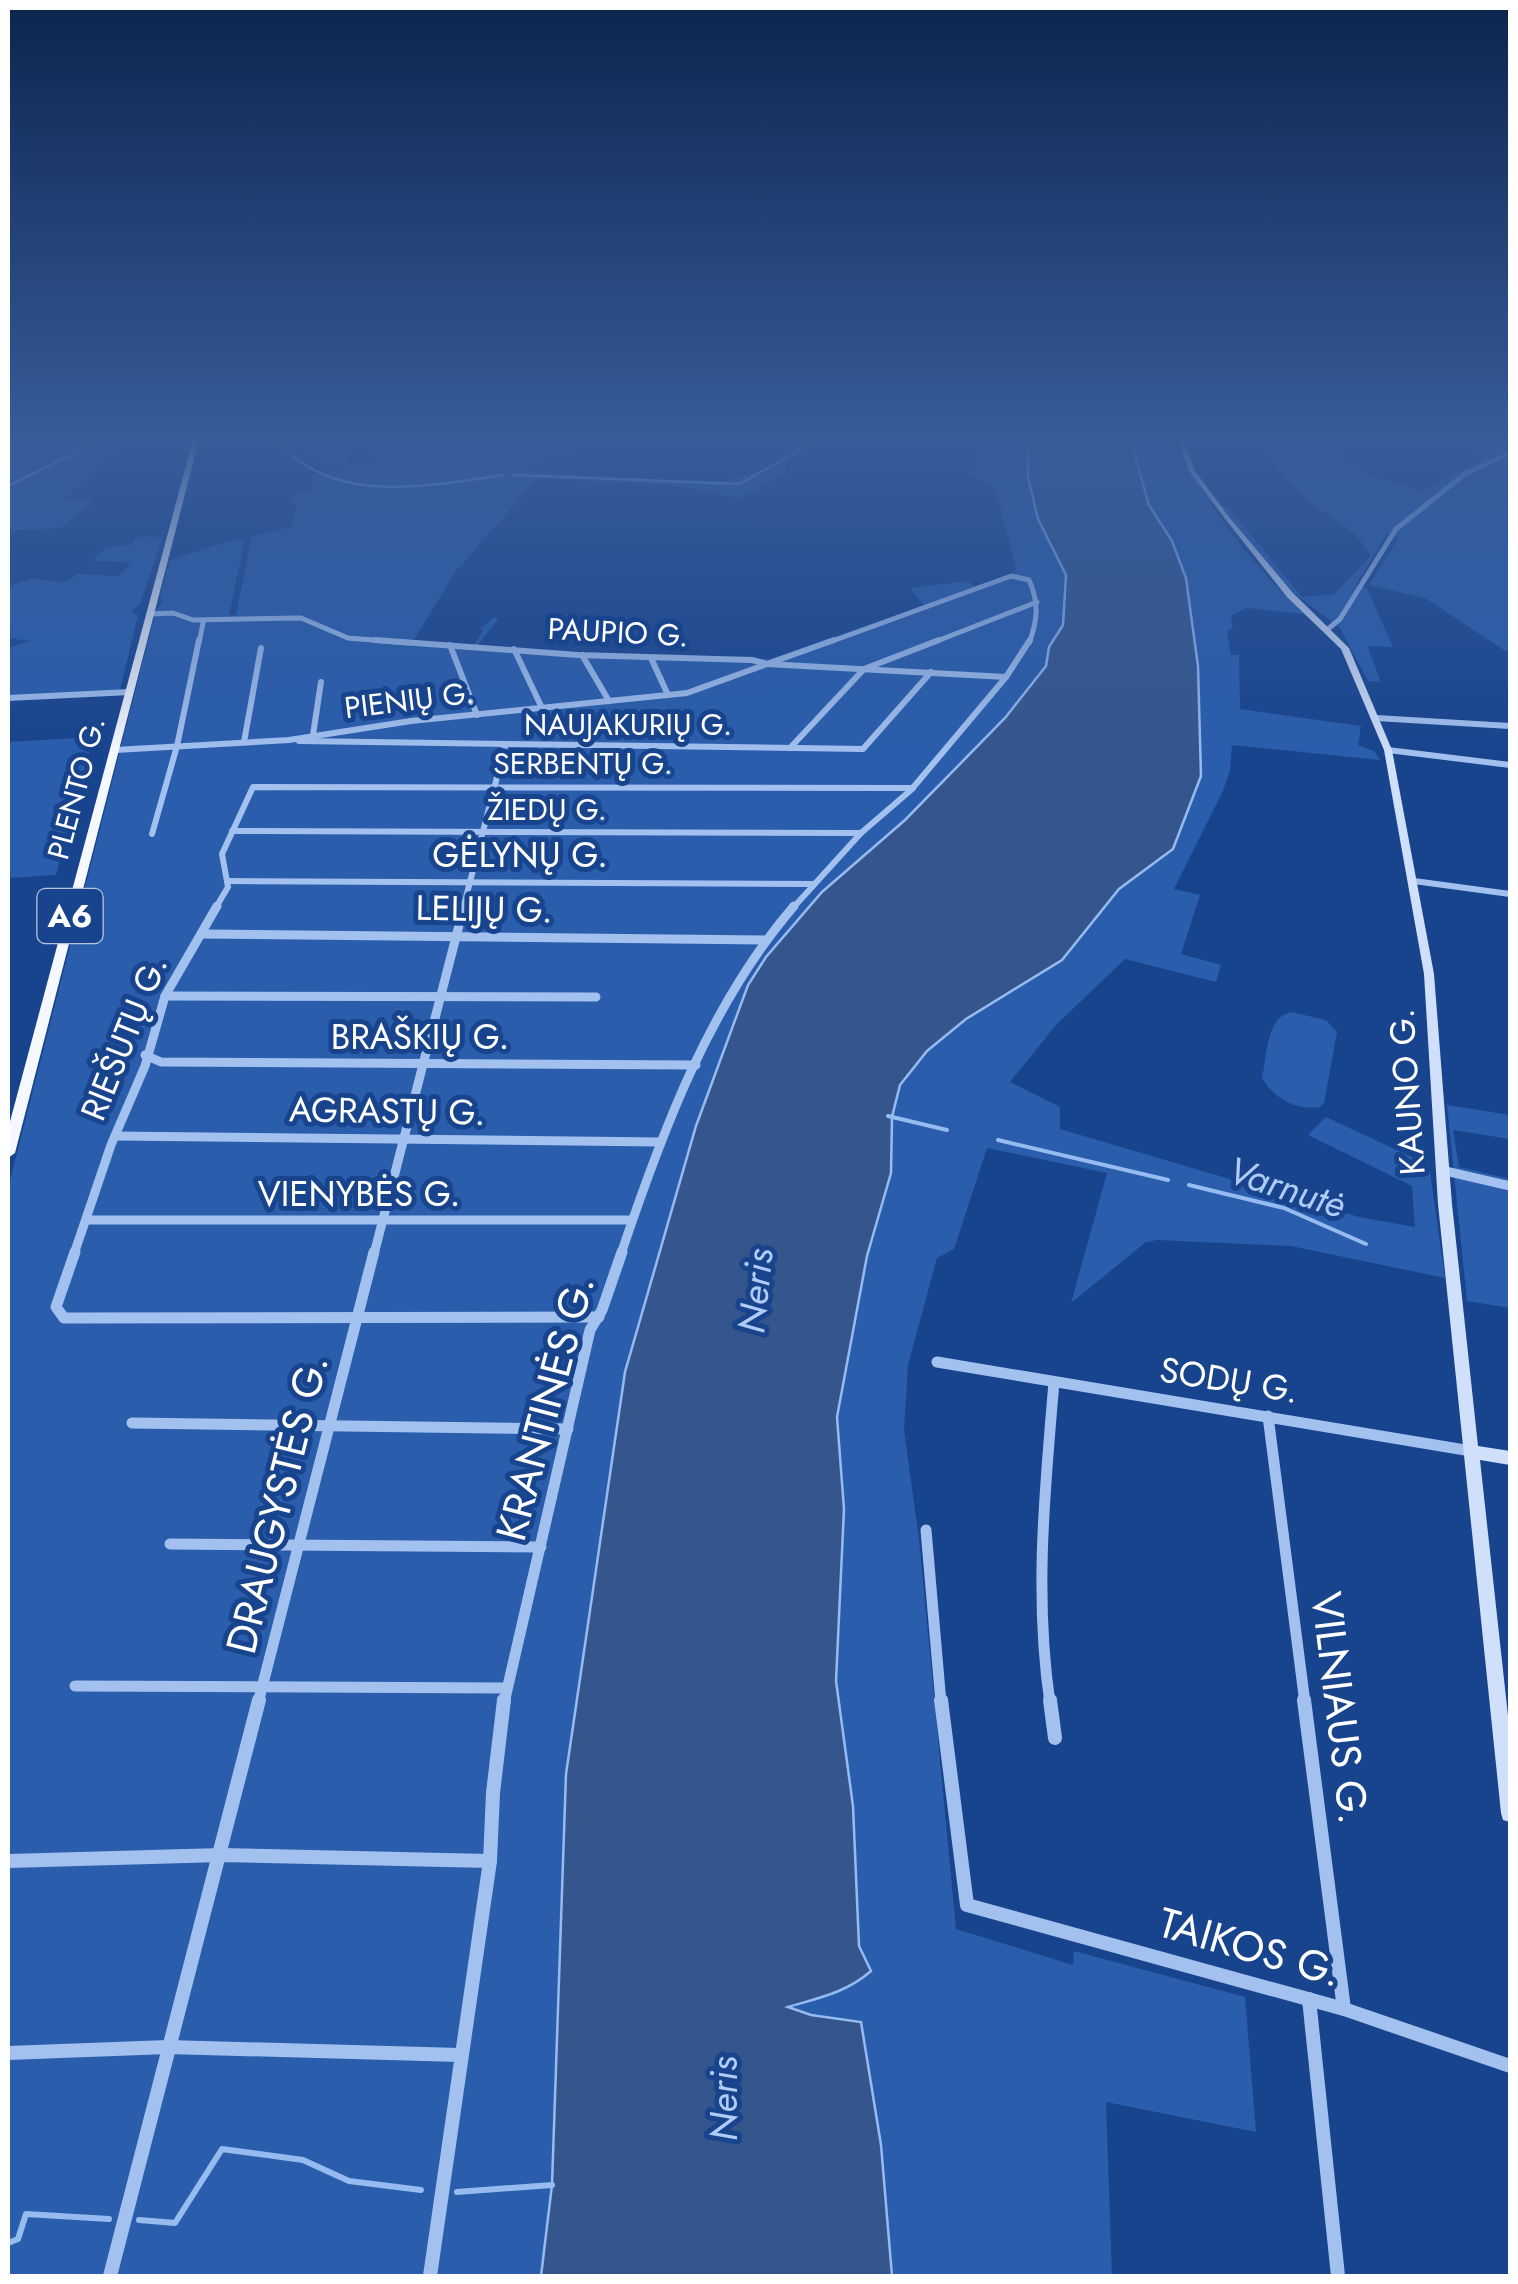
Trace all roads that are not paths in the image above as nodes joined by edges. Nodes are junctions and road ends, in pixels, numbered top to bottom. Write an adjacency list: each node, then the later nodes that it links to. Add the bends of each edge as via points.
1 (169, 543): 5 (highway, PLENTO G. / A6)
2 (1247, 543): 7 (main road, KAUNO G.)
3 (1388, 543): 7 (street)
4 (1037, 602): 13 (street, PIENIŲ G., via 1029,580 1011,576); 14 (street); 16 (street, via 1036,626)
5 (150, 614): 8 (street, PAUPIO G., via 301,618 348,638); 18 (highway, PLENTO G. / A6)
6 (203, 622): 29 (street)
7 (1328, 628): 24 (main road, KAUNO G., via 1353,660)
8 (450, 645): 10 (street, PAUPIO G.); 23 (street)
9 (262, 648): 28 (street)
10 (514, 649): 11 (street, PAUPIO G.); 22 (street)
11 (582, 655): 12 (street, PAUPIO G.); 21 (street)
12 (651, 658): 13 (street, PAUPIO G.); 19 (street)
13 (764, 664): 14 (street, PAUPIO G.); 19 (street, PIENIŲ G., via 706,688)
14 (864, 669): 15 (street, PAUPIO G.); 31 (street)
15 (932, 672): 16 (street, PAUPIO G.); 31 (street, NAUJAKURIŲ G., via 863,749)
16 (1006, 677): 37 (street, KRANTINĖS G.)
17 (321, 682): 26 (street)
18 (130, 692): 20 (street); 32 (highway, PLENTO G. / A6)
19 (668, 694): 21 (street, PIENIŲ G.)
20 (8, 698)
21 (609, 701): 22 (street, PIENIŲ G.)
22 (542, 708): 23 (street, PIENIŲ G.)
23 (477, 715): 26 (street, PIENIŲ G.)
24 (1376, 718): 25 (street); 33 (main road, KAUNO G.)
25 (1510, 726)
26 (312, 735): 27 (street, PIENIŲ G.)
27 (289, 740): 28 (street, PIENIŲ G.); 30 (street, NAUJAKURIŲ G.)
28 (244, 742): 29 (street, PIENIŲ G.)
29 (177, 746): 32 (street, PIENIŲ G.); 41 (street)
30 (505, 746): 31 (street, NAUJAKURIŲ G.); 35 (street, DRAUGYSTĖS G.)
31 (790, 748)
32 (115, 750): 59 (highway, PLENTO G. / A6)
33 (1388, 750): 34 (street); 43 (main road, KAUNO G.)
34 (1510, 764)
35 (497, 785): 36 (street, SERBENTŲ G.); 37 (street, SERBENTŲ G.); 39 (street, DRAUGYSTĖS G.)
36 (253, 786): 38 (street, RIEŠUTŲ G.)
37 (913, 788): 40 (street, KRANTINĖS G.)
38 (232, 831): 39 (street, ŽIEDŲ G.); 42 (street, RIEŠUTŲ G., via 222,854)
39 (485, 832): 40 (street, ŽIEDŲ G.); 44 (street, DRAUGYSTĖS G.)
40 (861, 833): 45 (street, KRANTINĖS G.)
41 (152, 834)
42 (228, 881): 44 (street, GĖLYNŲ G.); 47 (street, RIEŠUTŲ G.)
43 (1414, 881): 46 (street); 60 (main road, KAUNO G., via 1430,985)
44 (472, 882): 45 (street, GĖLYNŲ G.); 48 (street, DRAUGYSTĖS G.)
45 (812, 884): 49 (street, KRANTINĖS G.)
46 (1510, 894)
47 (202, 934): 48 (street, LELIJŲ G.); 50 (street, RIEŠUTŲ G.)
48 (458, 937): 49 (street, LELIJŲ G.); 52 (street, DRAUGYSTĖS G.)
49 (765, 940): 55 (street, KRANTINĖS G., via 727,997)
50 (165, 996): 52 (street); 53 (street, RIEŠUTŲ G.)
51 (596, 997): 52 (street)
52 (442, 998): 54 (street, DRAUGYSTĖS G.)
53 (145, 1055): 54 (street, BRAŠKIŲ G., via 161,1062); 56 (street, RIEŠUTŲ G.)
54 (425, 1064): 55 (street, BRAŠKIŲ G.); 57 (street, DRAUGYSTĖS G.)
55 (696, 1065): 58 (street, KRANTINĖS G.)
56 (114, 1136): 57 (street, AGRASTŲ G.); 62 (street, RIEŠUTŲ G.)
57 (406, 1139): 58 (street, AGRASTŲ G.); 64 (street, DRAUGYSTĖS G.)
58 (659, 1142): 63 (street, KRANTINĖS G.)
59 (8, 1153)
60 (1441, 1170): 61 (street); 73 (main road, KAUNO G.)
61 (1510, 1186)
62 (86, 1220): 64 (street, VIENYBĖS G.); 65 (street, RIEŠUTŲ G., via 56,1307 64,1318)
63 (631, 1220): 64 (street, VIENYBĖS G.); 66 (street, KRANTINĖS G.)
64 (384, 1222): 65 (street, DRAUGYSTĖS G.)
65 (358, 1315): 66 (street); 71 (street, DRAUGYSTĖS G.)
66 (599, 1317): 72 (street, KRANTINĖS G., via 590,1330)
67 (937, 1362): 68 (street, SODŲ G.)
68 (1054, 1382): 69 (street, SODŲ G.); 82 (street, via 1042,1533 1042,1648)
69 (1268, 1416): 73 (street, SODŲ G.); 89 (street, VILNIAUS G.)
70 (132, 1424): 71 (street)
71 (332, 1426): 72 (street); 77 (street, DRAUGYSTĖS G.)
72 (568, 1429): 78 (street, KRANTINĖS G.)
73 (1474, 1452): 74 (main road, SODŲ G.); 83 (main road, KAUNO G.)
74 (1510, 1458)
75 (926, 1530): 87 (street, via 946,1759)
76 (170, 1544): 77 (street)
77 (301, 1545): 78 (street); 81 (street, DRAUGYSTĖS G.)
78 (541, 1547): 80 (street, KRANTINĖS G.)
79 (75, 1686): 81 (street)
80 (506, 1688): 81 (street); 85 (street, KRANTINĖS G.)
81 (264, 1689): 84 (street, DRAUGYSTĖS G.)
82 (1055, 1738)
83 (1510, 1813)
84 (222, 1855): 85 (street); 86 (street); 90 (street, DRAUGYSTĖS G.)
85 (490, 1860): 92 (street, KRANTINĖS G.)
86 (8, 1861)
87 (967, 1905): 88 (street, TAIKOS G.)
88 (1309, 1999): 89 (street, TAIKOS G.); 96 (street)
89 (1344, 2009): 93 (street, TAIKOS G.)
90 (168, 2048): 91 (street); 92 (street); 94 (street, DRAUGYSTĖS G.)
91 (8, 2053)
92 (460, 2055): 95 (street, KRANTINĖS G.)
93 (1510, 2066)
94 (110, 2276)
95 (430, 2276)
96 (1338, 2276)

